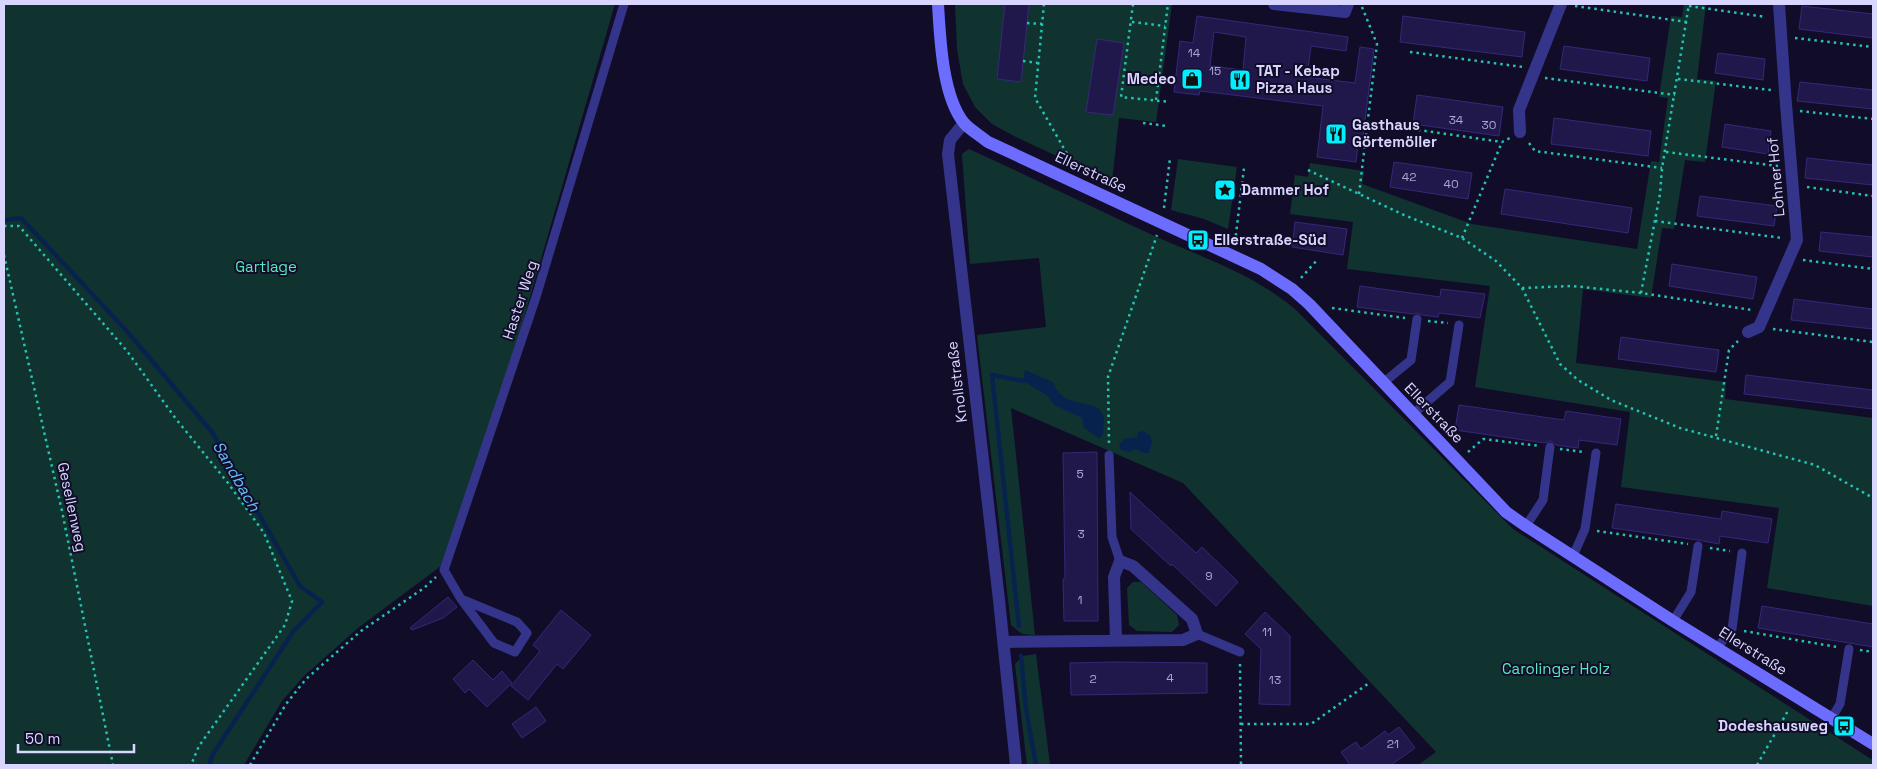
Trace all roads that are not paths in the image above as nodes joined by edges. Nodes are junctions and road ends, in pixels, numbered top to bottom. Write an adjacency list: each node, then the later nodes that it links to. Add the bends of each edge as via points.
1 (624, 4): 22 (lane, Haster Weg, via 536,298 444,570)
2 (938, 4): 7 (street, via 940,47 950,96)
3 (1274, 4): 4 (street, via 1345,12)
4 (1348, 4)
5 (1561, 4): 8 (street, via 1519,110)
6 (1780, 4): 11 (street, Lohner Hof, via 1797,240 1766,312)
7 (964, 123): 12 (street, Ellerstraße, via 988,142 1261,269 1309,304); 26 (street, Knollstraße, via 950,140 948,154)
8 (1520, 132)
9 (1417, 319): 12 (lane, via 1411,360)
10 (1459, 325): 13 (lane, via 1450,382)
11 (1754, 330)
12 (1384, 383): 13 (street, Ellerstraße)
13 (1413, 414): 17 (street, Ellerstraße, via 1506,512)
14 (1550, 448): 17 (lane, via 1543,500)
15 (1596, 453): 20 (lane, via 1585,529)
16 (1109, 455): 21 (lane, via 1112,537)
17 (1526, 526): 20 (street, Ellerstraße)
18 (1698, 546): 23 (lane, via 1691,592)
19 (1742, 553): 27 (lane, via 1732,629)
20 (1572, 556): 23 (street, Ellerstraße)
21 (1120, 561): 24 (street, via 1133,566 1192,619); 25 (street, via 1114,577)
22 (461, 600): 22 (lane, via 517,622 527,633 515,652 494,643)
23 (1673, 621): 27 (street, Ellerstraße)
24 (1197, 634): 25 (street, via 1183,640); 29 (lane)
25 (1116, 640): 26 (street)
26 (1004, 642): 32 (street, Knollstraße)
27 (1717, 648): 30 (street, Ellerstraße)
28 (1849, 649): 30 (lane, via 1840,704)
29 (1240, 652)
30 (1831, 719): 31 (street, Ellerstraße)
31 (1873, 744)
32 (1016, 765)

